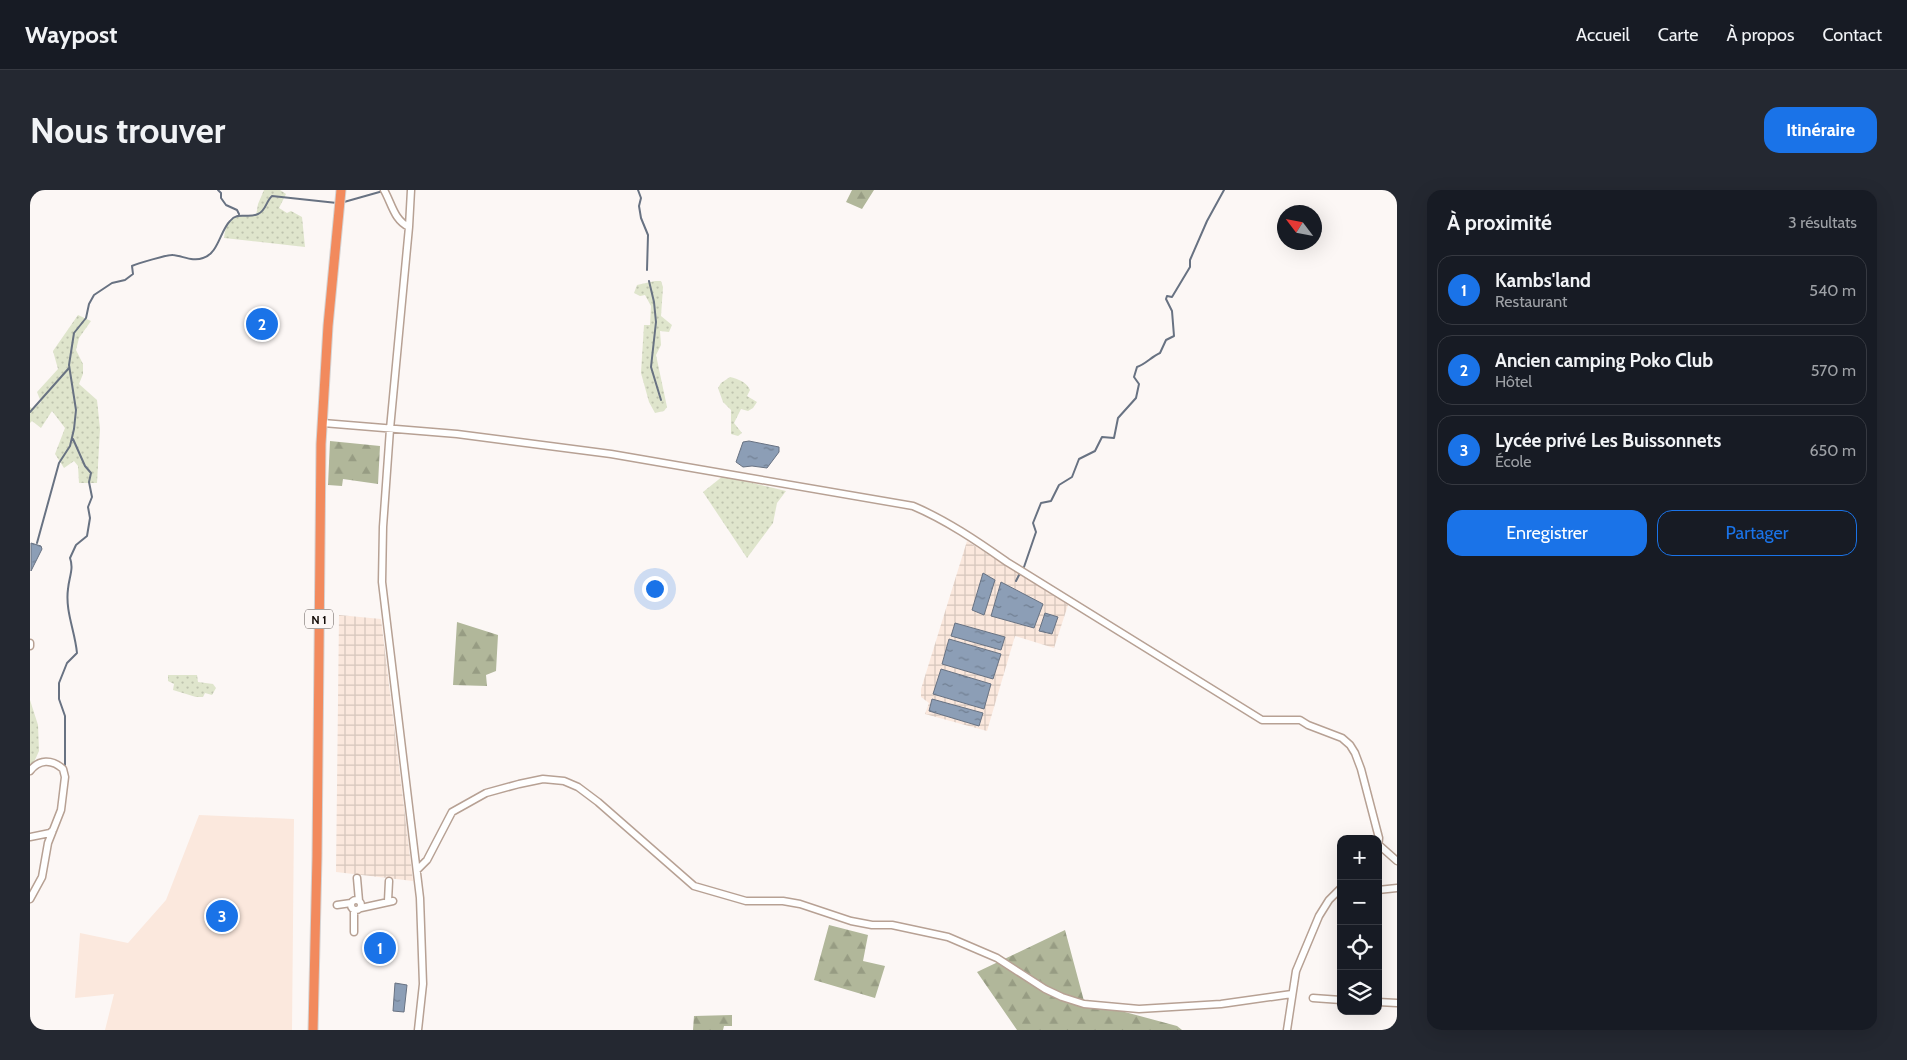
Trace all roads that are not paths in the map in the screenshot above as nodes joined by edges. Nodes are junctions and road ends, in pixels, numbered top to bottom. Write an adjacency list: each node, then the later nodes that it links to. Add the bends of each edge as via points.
1 (384, 190): 4 (street, via 396,216)
2 (411, 190): 4 (street)
3 (340, 193): 5 (highway, N 1)
4 (409, 227): 6 (street)
5 (323, 423): 6 (street); 28 (highway, N 1)
6 (390, 429): 9 (street, via 457,434 611,454 896,503 925,511 1262,720 1300,720 1342,738 1355,753); 13 (street, via 382,582)
7 (30, 771): 8 (street, via 35,764 47,761 64,769 61,810)
8 (53, 830): 10 (street); 19 (street, via 42,877)
9 (1376, 835)
10 (30, 837)
11 (1382, 848): 12 (street)
12 (1397, 861)
13 (416, 870): 23 (street, via 427,860 452,812 486,793 543,779 564,781 598,802 694,886 746,901 800,904 851,921 892,925 948,937 997,958 1045,989 1084,1004 1139,1009 1221,1004); 29 (street, via 423,958)
14 (357, 878): 21 (street)
15 (389, 882): 21 (street, via 390,901)
16 (1397, 888): 17 (street)
17 (1382, 890)
18 (1337, 894): 23 (street, via 1323,907 1314,925 1296,971)
19 (30, 899)
20 (337, 905): 21 (street, via 355,900)
21 (358, 906): 22 (street)
22 (354, 932)
23 (1292, 994): 30 (street)
24 (1313, 998): 25 (street)
25 (1337, 1000)
26 (1382, 1002): 27 (street)
27 (1397, 1003)
28 (313, 1030)
29 (418, 1030)
30 (1287, 1030)

